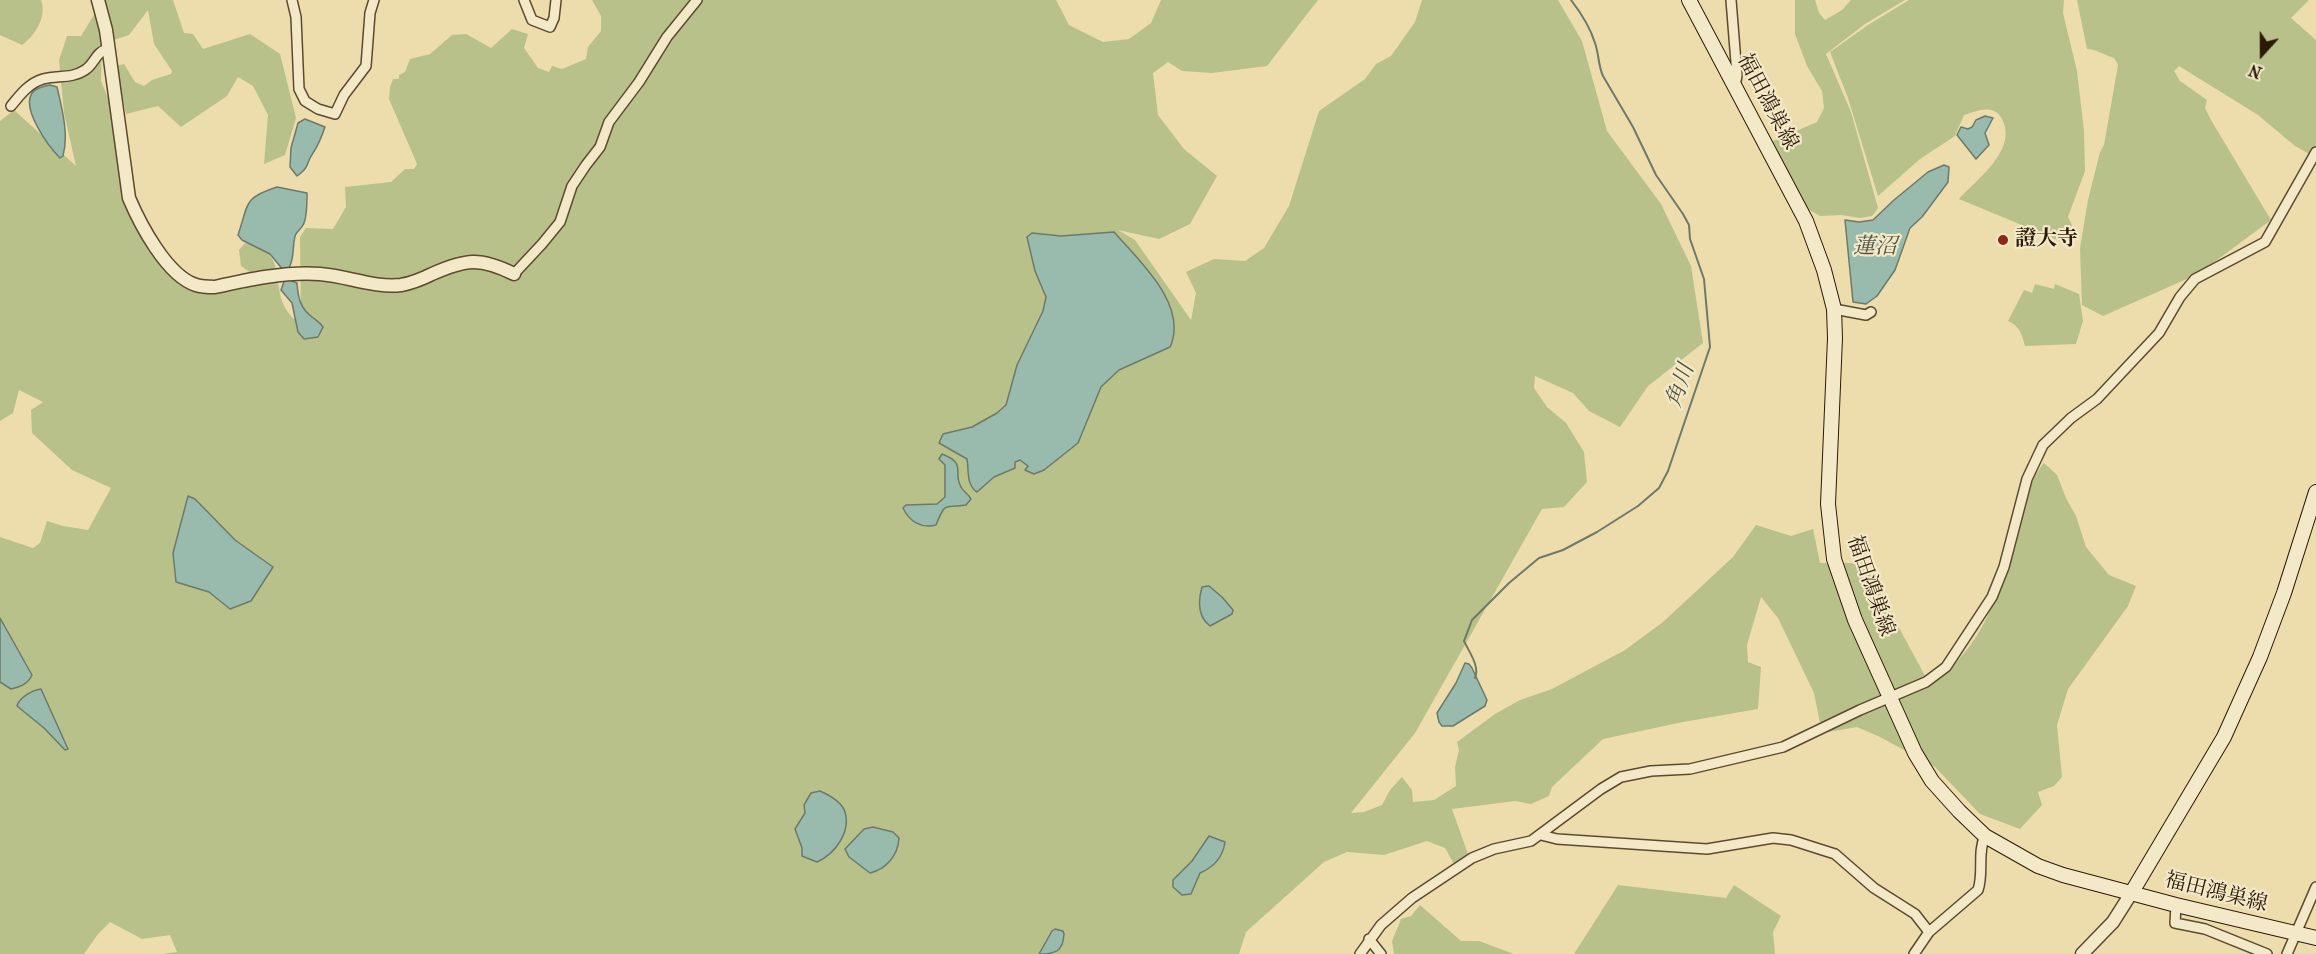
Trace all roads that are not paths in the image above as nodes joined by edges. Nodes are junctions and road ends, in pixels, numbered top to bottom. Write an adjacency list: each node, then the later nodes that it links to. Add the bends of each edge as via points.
1 (98, 0): 9 (street)
2 (291, 0): 3 (street, via 296,17 299,89 306,101 335,114 366,66)
3 (374, 0)
4 (524, 0): 5 (street, via 532,20 550,27)
5 (556, 0)
6 (698, 0): 13 (street, via 667,37 609,122 600,147 572,186 560,222)
7 (1689, 0): 10 (main road, 福田鴻巣線)
8 (1731, 0): 10 (street)
9 (108, 49): 11 (street, via 99,52 83,72 45,78 31,85); 13 (street, via 129,198 139,222 163,258 186,281 215,287 306,273 402,285 454,264 476,261)
10 (1735, 87): 14 (main road, 福田鴻巣線, via 1806,221)
11 (11, 106)
12 (2315, 157): 17 (street, via 2265,242 2195,279 2159,333 2097,399 2049,437 2027,479 1992,597 1946,667 1926,682)
13 (514, 274)
14 (1834, 309): 15 (street, via 1866,315); 17 (main road, 福田鴻巣線, via 1830,534 1834,559 1855,620)
15 (1871, 312)
16 (2316, 492): 21 (main road, via 2260,657 2224,737)
17 (1890, 697): 18 (street, via 1783,747 1690,770 1622,777); 19 (main road, 福田鴻巣線, via 1932,781)
18 (1541, 835): 23 (street, via 1707,849 1773,838 1791,840 1835,854 1874,888 1915,914); 26 (street, via 1472,858 1397,910)
19 (1985, 836): 21 (main road, 福田鴻巣線, via 2046,869); 23 (street, via 1978,890)
20 (2316, 887): 24 (street)
21 (2133, 892): 22 (main road, 福田鴻巣線); 30 (street, via 2113,922)
22 (2176, 905): 24 (main road, 福田鴻巣線); 31 (street, via 2178,925 2205,929)
23 (1929, 932): 29 (street)
24 (2295, 934): 25 (main road, 福田鴻巣線); 32 (street)
25 (2316, 938)
26 (1369, 939): 27 (street); 28 (street)
27 (1360, 954)
28 (1381, 954)
29 (1914, 954)
30 (2082, 954)
31 (2267, 954)
32 (2287, 954)

